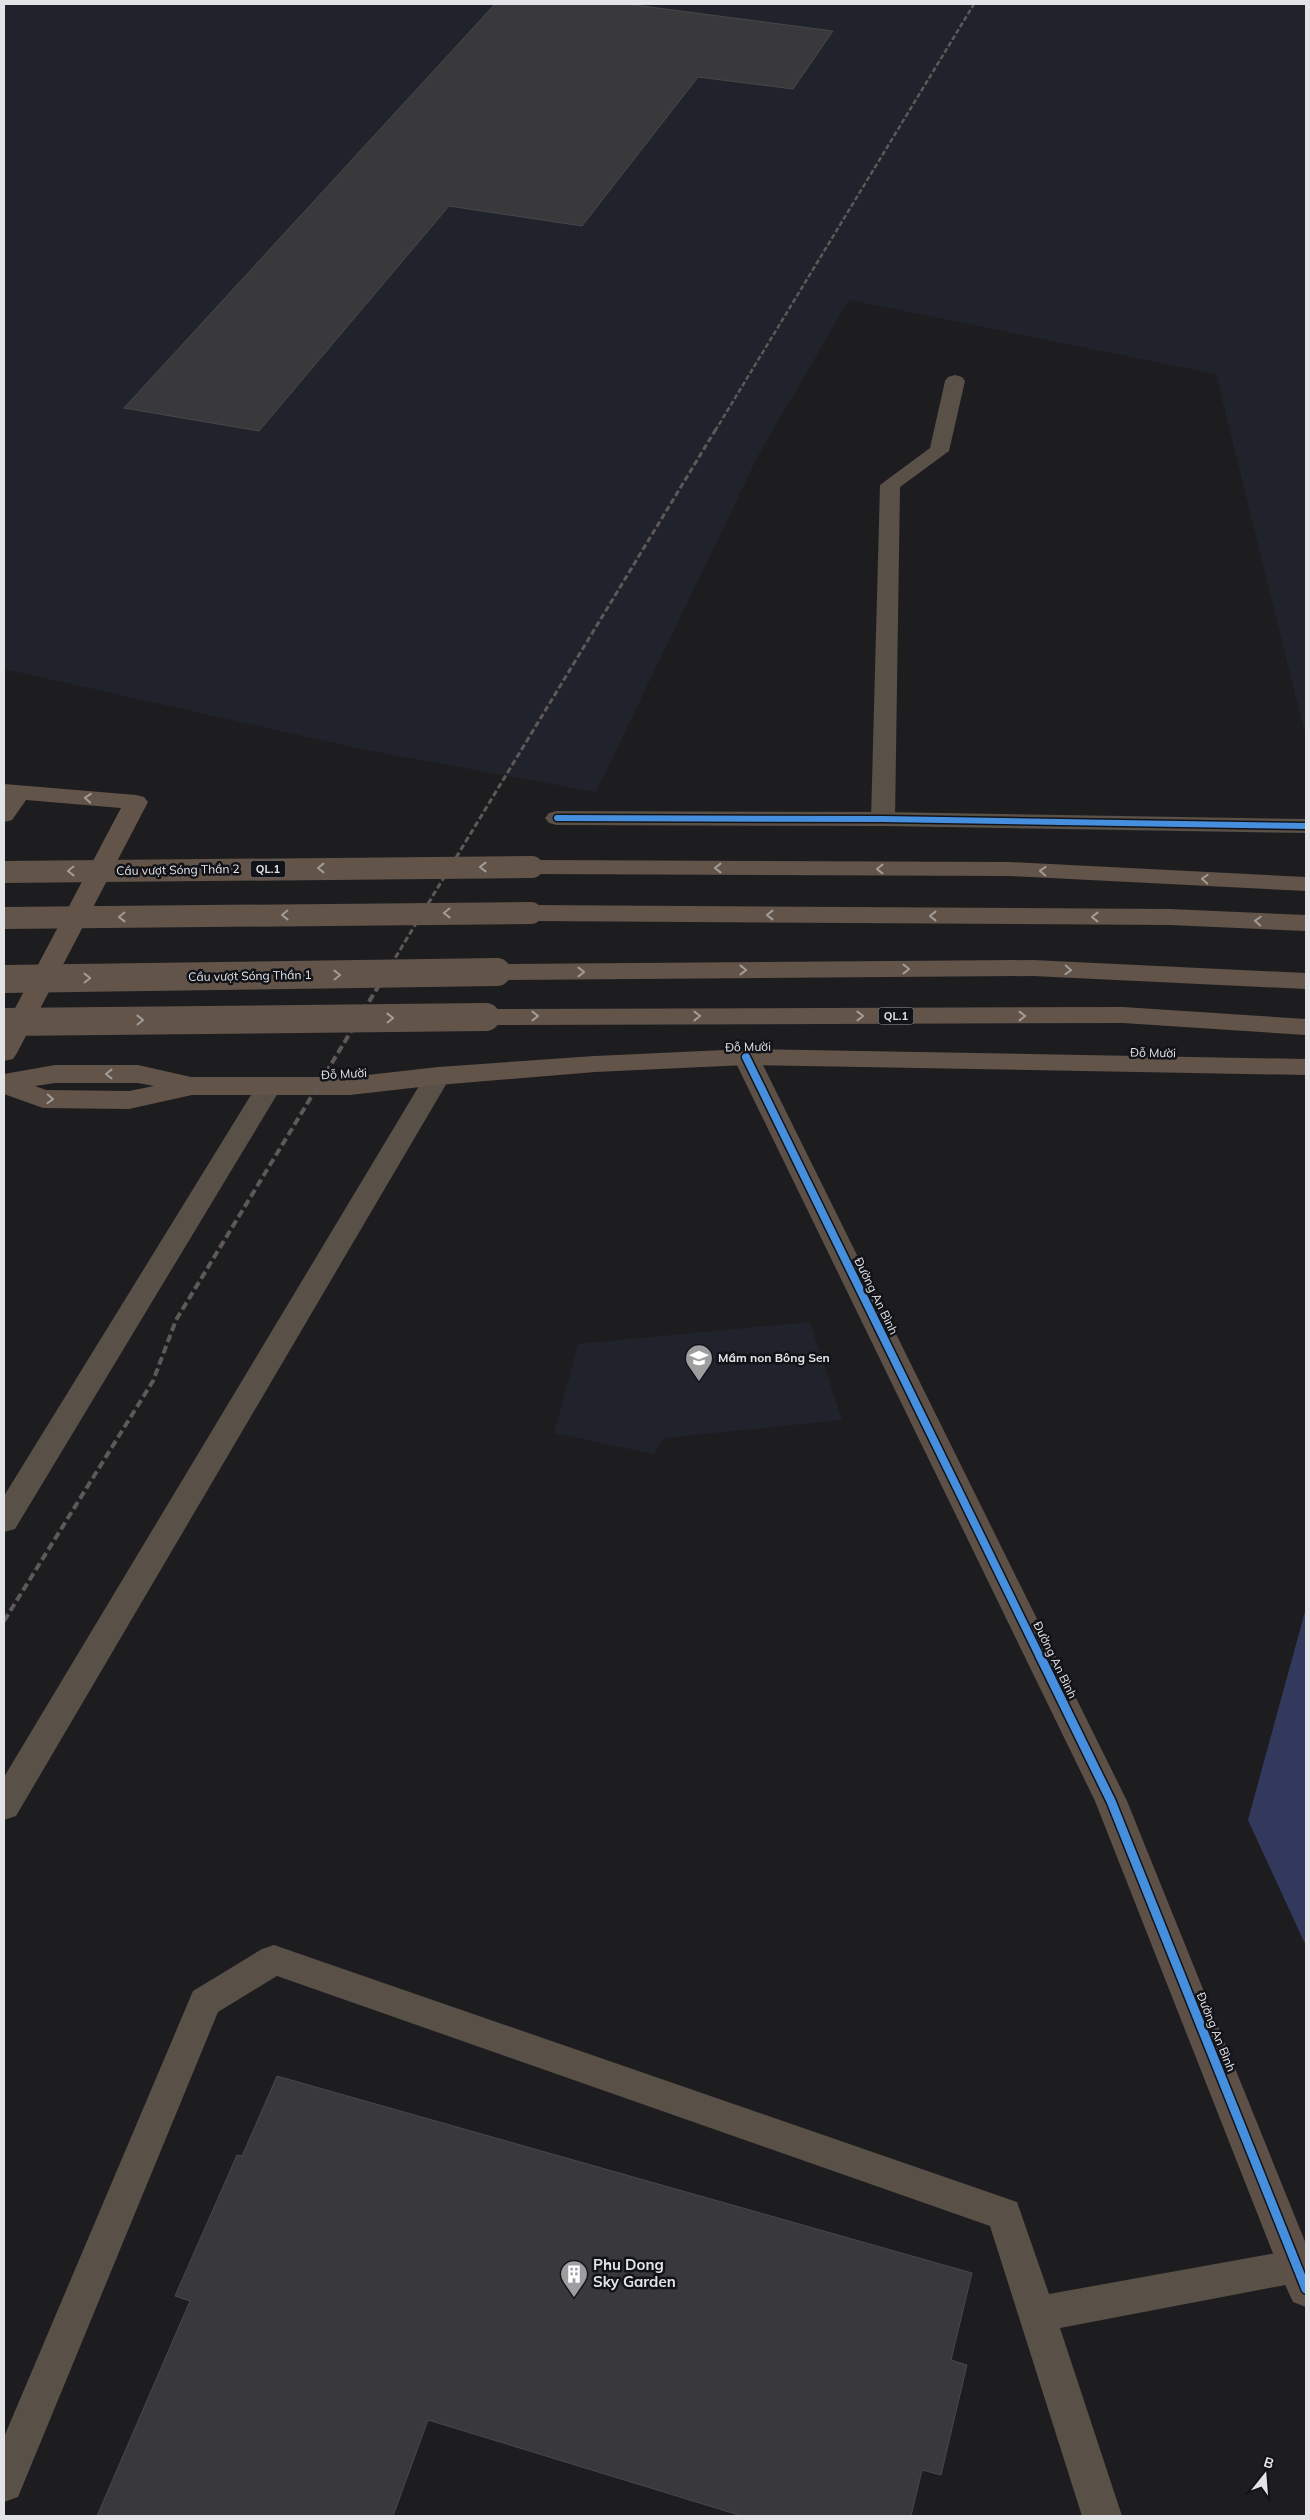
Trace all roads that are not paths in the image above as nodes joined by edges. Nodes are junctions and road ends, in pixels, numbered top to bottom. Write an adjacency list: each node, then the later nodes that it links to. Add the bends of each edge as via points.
1 (955, 381): 5 (street, via 939,451 890,486)
2 (12, 792): 3 (highway); 15 (highway, one-way to 2, via 136,802)
3 (4, 815)
4 (557, 818): 5 (street)
5 (883, 819): 6 (street)
6 (1306, 826)
7 (4, 872): 8 (highway, Cầu vượt Sóng Thần 2 / QL.1, one-way to 7, bridge, via 1009,869 532,867)
8 (1306, 884)
9 (4, 918): 10 (highway, one-way to 9, bridge, via 1170,917 531,912)
10 (1306, 924)
11 (4, 979): 12 (highway, Cầu vượt Sóng Thần 1, one-way to 12, bridge, via 1033,968)
12 (1306, 981)
13 (4, 1022): 14 (highway, QL.1, one-way to 14, bridge, via 486,1016 1124,1015)
14 (1306, 1027)
15 (4, 1052)
16 (746, 1057): 17 (highway, Đỗ Mười); 18 (highway, Đỗ Mười); 23 (street, Đường An Bình, via 1111,1801)
17 (1306, 1067)
18 (438, 1076): 20 (highway, Đỗ Mười, via 350,1086); 22 (street)
19 (4, 1084): 20 (highway, Đỗ Mười, via 43,1099 130,1100 191,1086)
20 (268, 1088): 21 (street)
21 (4, 1522)
22 (4, 1806)
23 (1302, 2278): 24 (street)
24 (1036, 2314): 25 (street, via 1004,2214 274,1960 206,2002); 26 (street)
25 (4, 2483)
26 (1102, 2516)

